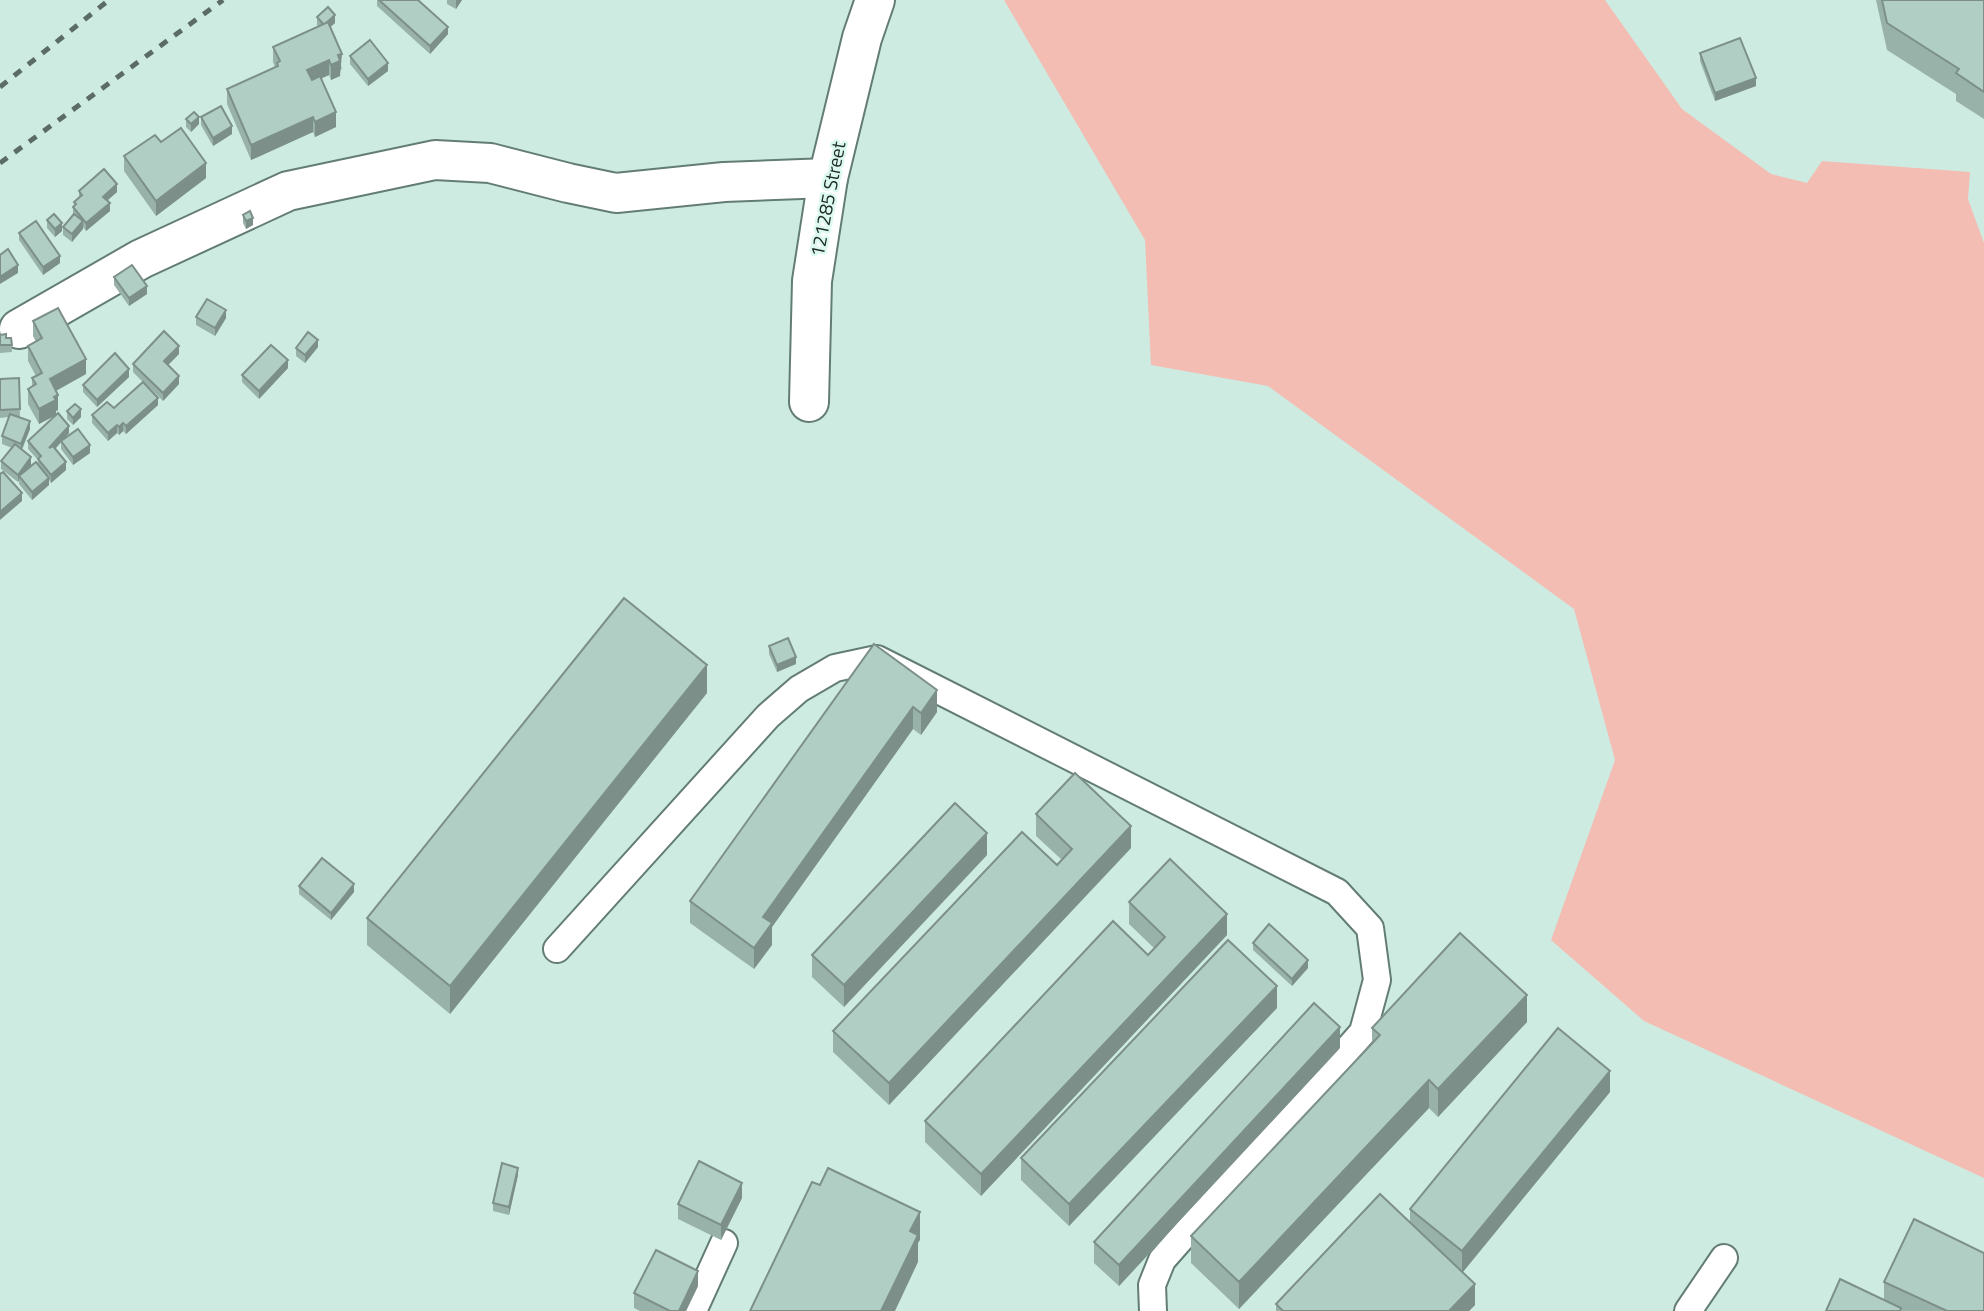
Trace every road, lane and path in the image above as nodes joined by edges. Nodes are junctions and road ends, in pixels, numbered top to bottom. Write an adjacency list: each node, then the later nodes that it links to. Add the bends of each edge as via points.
1 (875, 0): 2 (street, 121285 Street)
2 (828, 178): 3 (street, via 617,193 490,163 435,160 288,191 141,259); 4 (street, 121285 Street, via 812,281)
3 (19, 329)
4 (809, 402)
5 (557, 949): 9 (lane, via 768,716 799,689 835,668 877,659 1337,892 1370,928 1377,980 1363,1032 1163,1260 1152,1285)
6 (724, 1243): 8 (lane)
7 (1724, 1258): 10 (lane)
8 (693, 1311)
9 (1153, 1311)
10 (1688, 1311)

